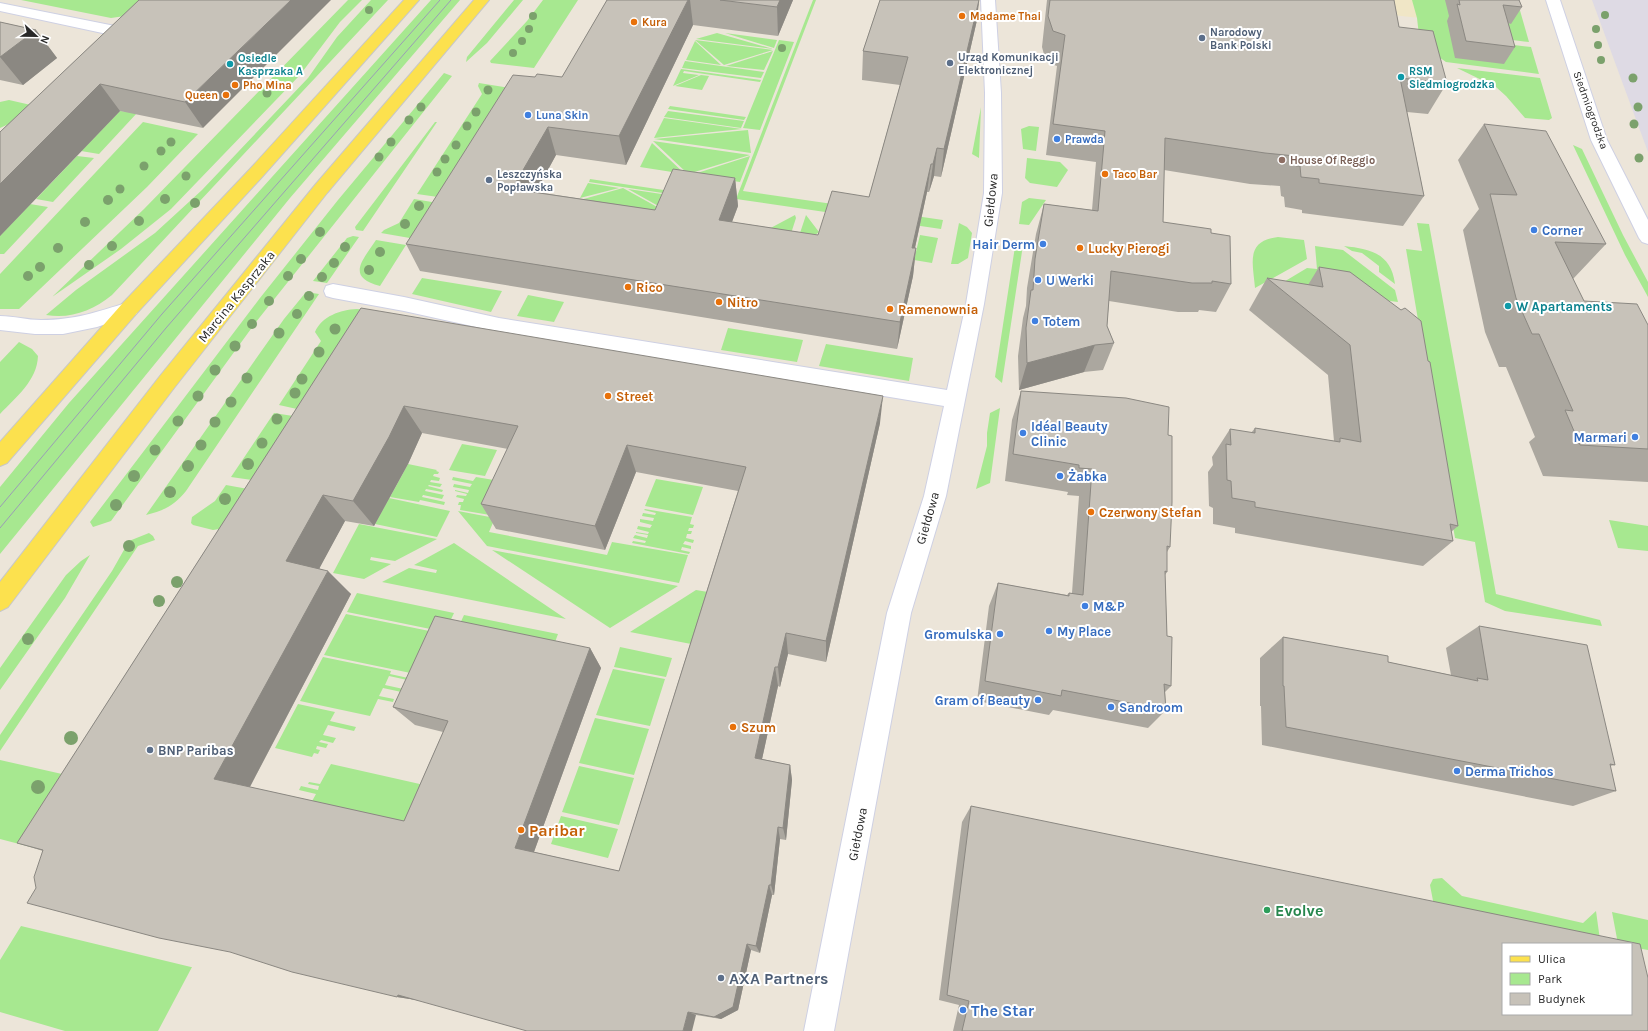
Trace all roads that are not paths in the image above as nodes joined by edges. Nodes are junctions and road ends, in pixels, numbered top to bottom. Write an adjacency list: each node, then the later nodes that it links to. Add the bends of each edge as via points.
1 (412, 0): 9 (main road)
2 (482, 0): 13 (main road, Marcina Kasprzaka, via 311,201 167,382)
3 (988, 0): 11 (street, Giełdowa, via 993,93 993,193)
4 (1553, 0): 7 (street, Siedmiogrodzka, via 1599,140)
5 (0, 7): 6 (street)
6 (135, 35)
7 (1648, 238)
8 (333, 291): 11 (street, via 398,302 499,325)
9 (129, 309): 10 (street, via 93,321 58,327); 12 (main road)
10 (0, 323)
11 (956, 400): 14 (street, Giełdowa, via 935,496 899,613)
12 (0, 457)
13 (0, 600)
14 (819, 1031)

